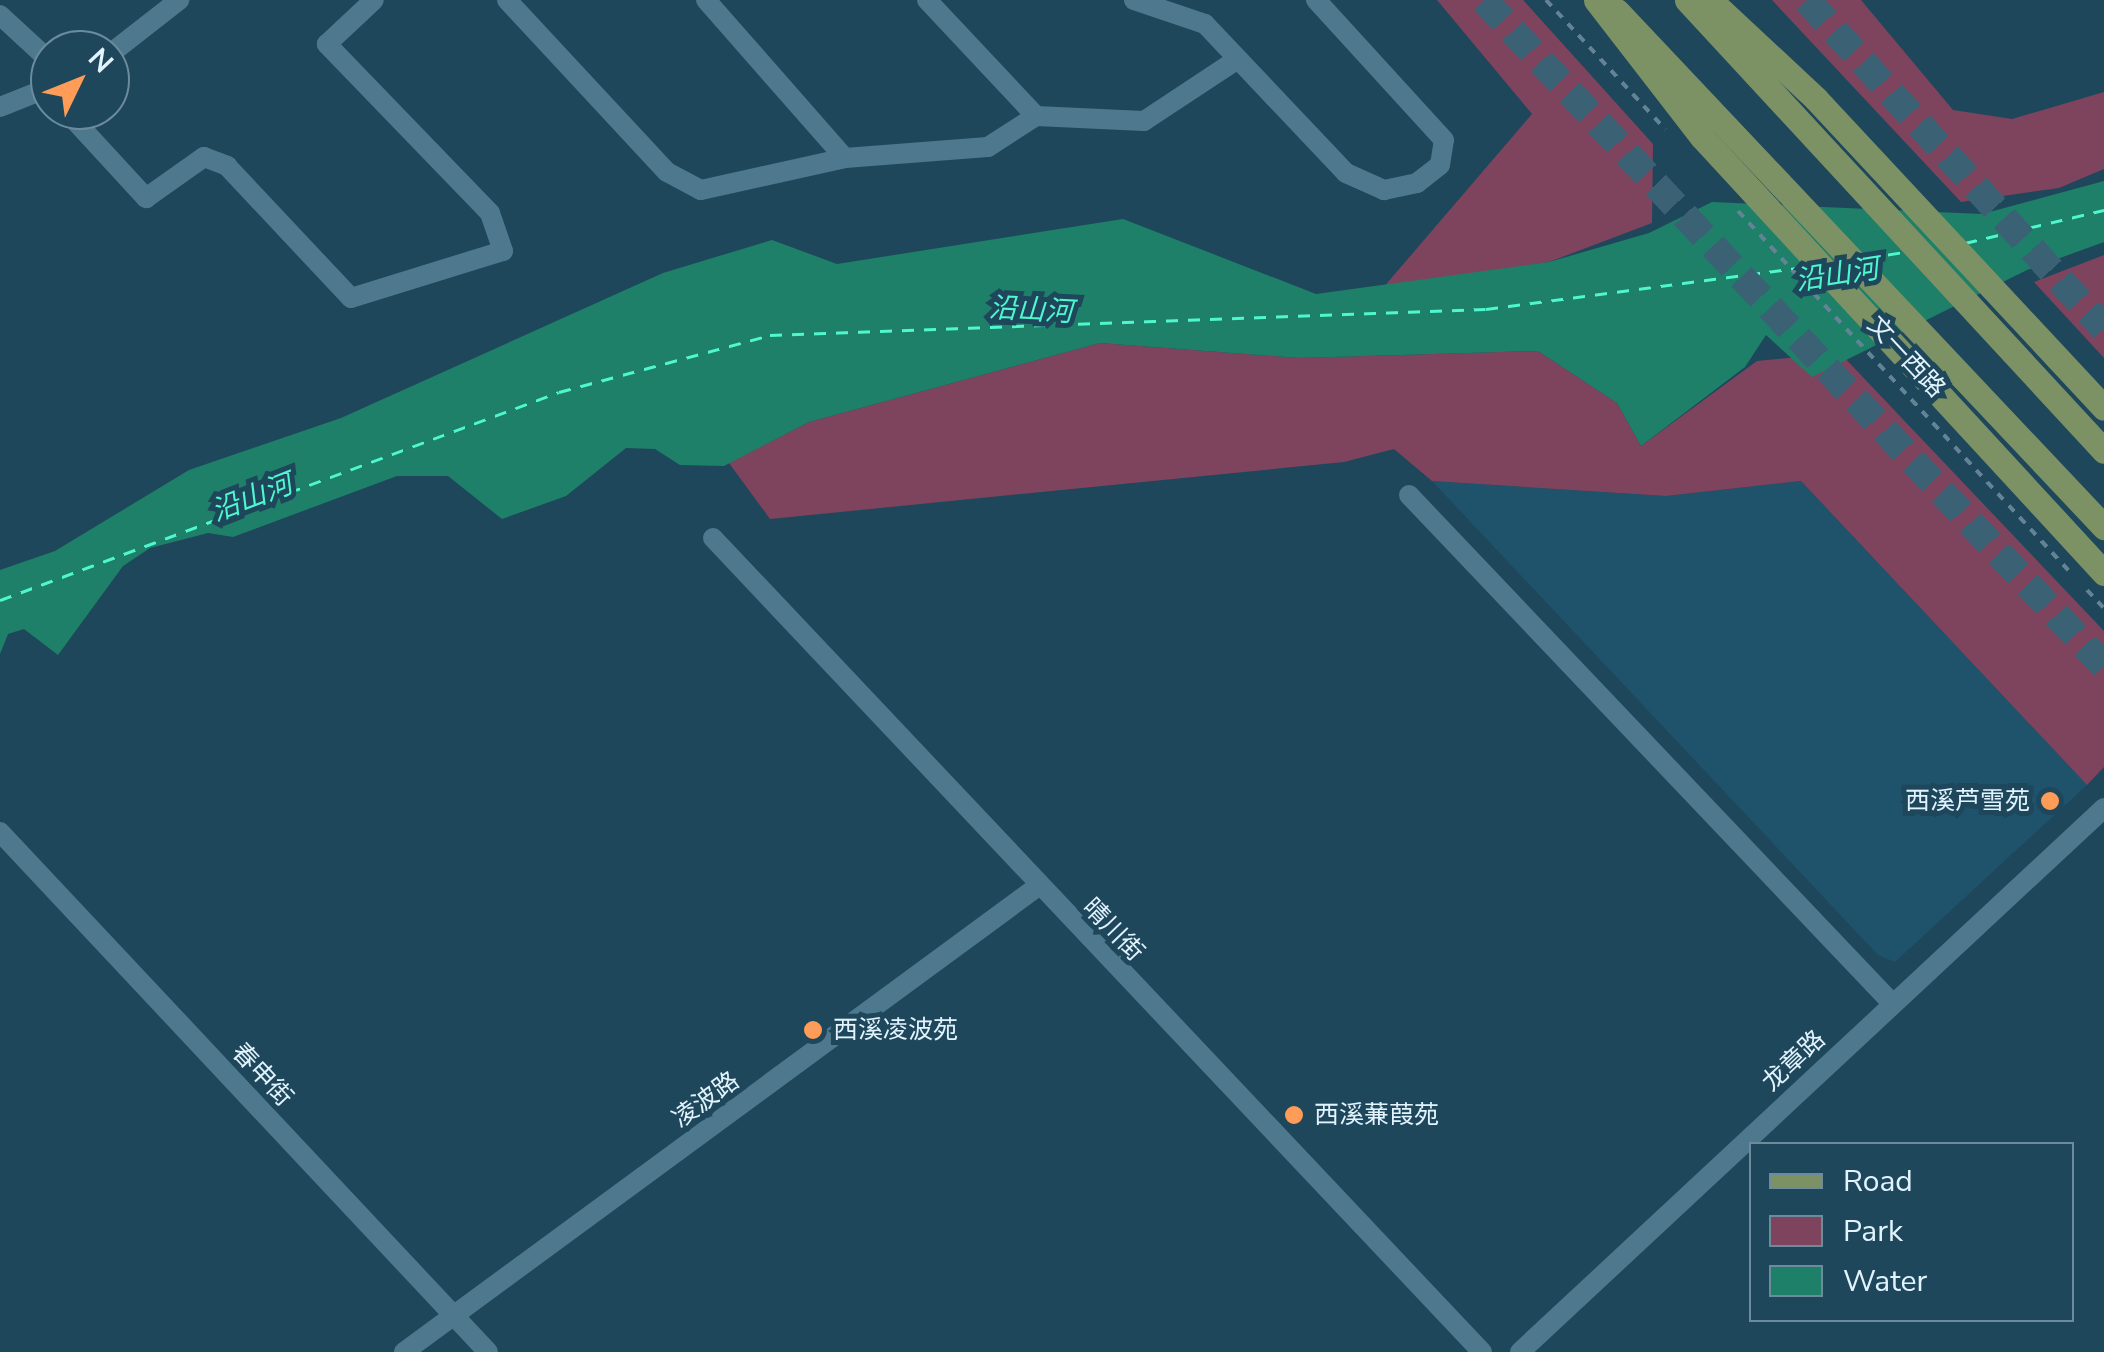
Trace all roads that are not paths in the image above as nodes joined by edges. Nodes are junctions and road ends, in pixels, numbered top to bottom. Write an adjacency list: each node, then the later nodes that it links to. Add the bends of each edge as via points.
1 (180, 0): 13 (street)
2 (374, 0): 19 (street, via 327,44 490,214 503,250 351,298 227,166 194,162 146,198)
3 (507, 0): 20 (street, via 687,186)
4 (706, 0): 20 (street)
5 (927, 0): 18 (street)
6 (1134, 0): 15 (street, via 1186,11)
7 (1316, 0): 15 (street, via 1444,140 1440,165 1417,183 1384,190 1346,173)
8 (1596, 0): 26 (main road, 文一西路, via 1702,137)
9 (1607, 0): 24 (main road, 文一西路)
10 (1687, 0): 22 (main road)
11 (1710, 0): 21 (main road, via 1816,98)
12 (0, 15): 14 (street)
13 (130, 39)
14 (30, 43)
15 (1236, 60): 18 (street, via 1144,121)
16 (30, 97): 17 (street)
17 (0, 107)
18 (1036, 116): 20 (street, via 988,146)
19 (84, 130)
20 (846, 158)
21 (2104, 408)
22 (2104, 451)
23 (1409, 495): 30 (street)
24 (2104, 528)
25 (713, 538): 29 (street, 晴川街)
26 (2104, 573)
27 (2104, 808): 30 (street, 龙章路)
28 (0, 832): 31 (street, 春申街)
29 (1037, 888): 31 (street, 凌波路); 34 (street, 晴川街)
30 (1892, 1003): 35 (street, 龙章路)
31 (454, 1316): 32 (street, 凌波路); 33 (street, 春申街)
32 (404, 1352)
33 (488, 1352)
34 (1482, 1352)
35 (1520, 1352)

